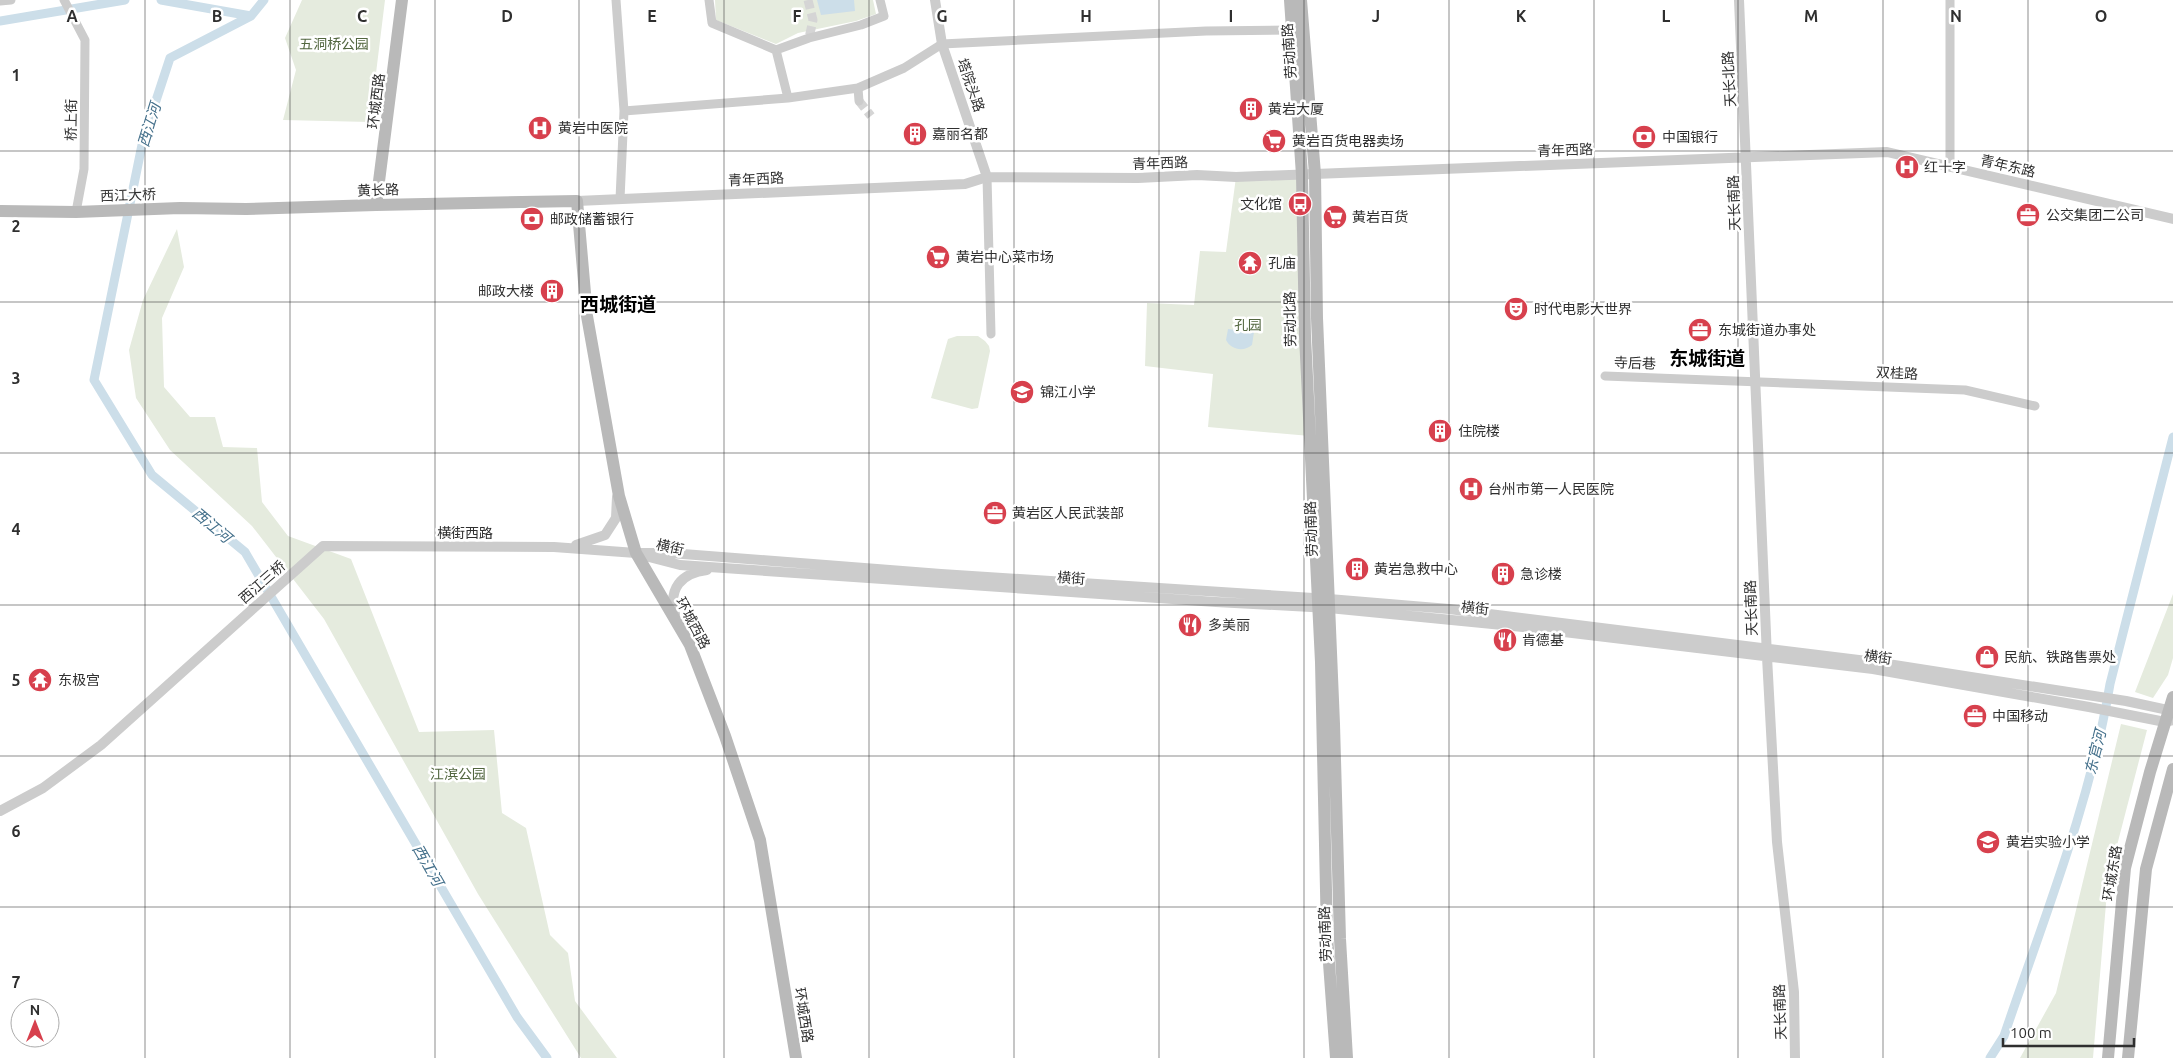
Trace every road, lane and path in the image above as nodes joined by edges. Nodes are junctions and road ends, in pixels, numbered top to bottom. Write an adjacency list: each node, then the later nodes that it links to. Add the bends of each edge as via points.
1 (11, 0): 12 (street)
2 (64, 0): 30 (street, 桥上街, via 85,40 86,132 84,169)
3 (402, 0): 27 (main road, 环城西路)
4 (616, 0): 19 (street)
5 (709, 0): 15 (street, via 712,23)
6 (880, 0): 15 (street, via 884,16)
7 (935, 0): 14 (street, 塔院头路)
8 (1290, 0): 13 (main road, 劳动北路)
9 (1301, 0): 22 (main road, 劳动南路)
10 (1739, 0): 20 (street, 天长北路)
11 (1950, 0): 21 (street)
12 (0, 1)
13 (1292, 30): 14 (street); 23 (main road, 劳动北路)
14 (942, 44): 16 (street, via 904,68); 24 (street, 塔院头路)
15 (776, 50): 17 (street)
16 (858, 88): 17 (street); 18 (street)
17 (788, 98): 19 (street)
18 (859, 101)
19 (624, 111): 25 (street)
20 (1746, 156): 21 (street, 青年东路, via 1887,152); 22 (street, 青年西路); 34 (street, 天长南路)
21 (1950, 167): 31 (street, 青年东路)
22 (1316, 174): 23 (street, 青年西路); 42 (main road, 劳动南路)
23 (1302, 175): 24 (street, 青年西路); 42 (main road, 劳动北路, via 1305,336)
24 (987, 177): 25 (street, 青年西路, via 965,184); 32 (street)
25 (620, 199): 26 (street, 青年西路)
26 (577, 201): 27 (main road, 黄长路); 36 (main road, 环城西路, via 587,316)
27 (376, 205): 28 (main road, 黄长路)
28 (180, 208): 30 (main road, 西江大桥)
29 (0, 211): 30 (main road)
30 (76, 212)
31 (2173, 219)
32 (991, 334)
33 (1604, 376): 34 (street, 寺后巷)
34 (1756, 381): 35 (street, 双桂路, via 1965,390); 44 (street, 天长南路)
35 (2035, 406)
36 (617, 484): 37 (street, via 616,518 605,536); 38 (main road, 环城西路)
37 (563, 548): 38 (street, 横街西路); 39 (street, 横街西路, via 322,546)
38 (636, 553): 40 (street, 横街, via 680,565); 41 (street, 横街, via 670,553); 43 (main road, 环城西路)
39 (302, 566): 48 (street, 西江三桥, via 101,745 43,788)
40 (730, 568): 41 (street, 横街); 43 (street, via 696,571 677,584 671,600)
41 (994, 582): 42 (street, 横街)
42 (1323, 603): 44 (street, 横街); 50 (main road, 劳动南路, via 1327,936); 51 (main road, 劳动南路)
43 (677, 622): 49 (main road, 环城西路, via 690,645 722,727 760,840)
44 (1767, 652): 46 (street, 横街, via 2120,713); 46 (street, 横街, via 1875,662 2126,701); 52 (street, 天长南路, via 1777,842 1794,992)
45 (2173, 697): 46 (main road, 环城东路)
46 (2170, 716): 53 (main road, 环城东路, via 2150,772 2125,868)
47 (2173, 769): 54 (main road, via 2146,869)
48 (0, 811)
49 (796, 1058)
50 (1336, 1058)
51 (1347, 1058)
52 (1795, 1058)
53 (2108, 1058)
54 (2128, 1058)

